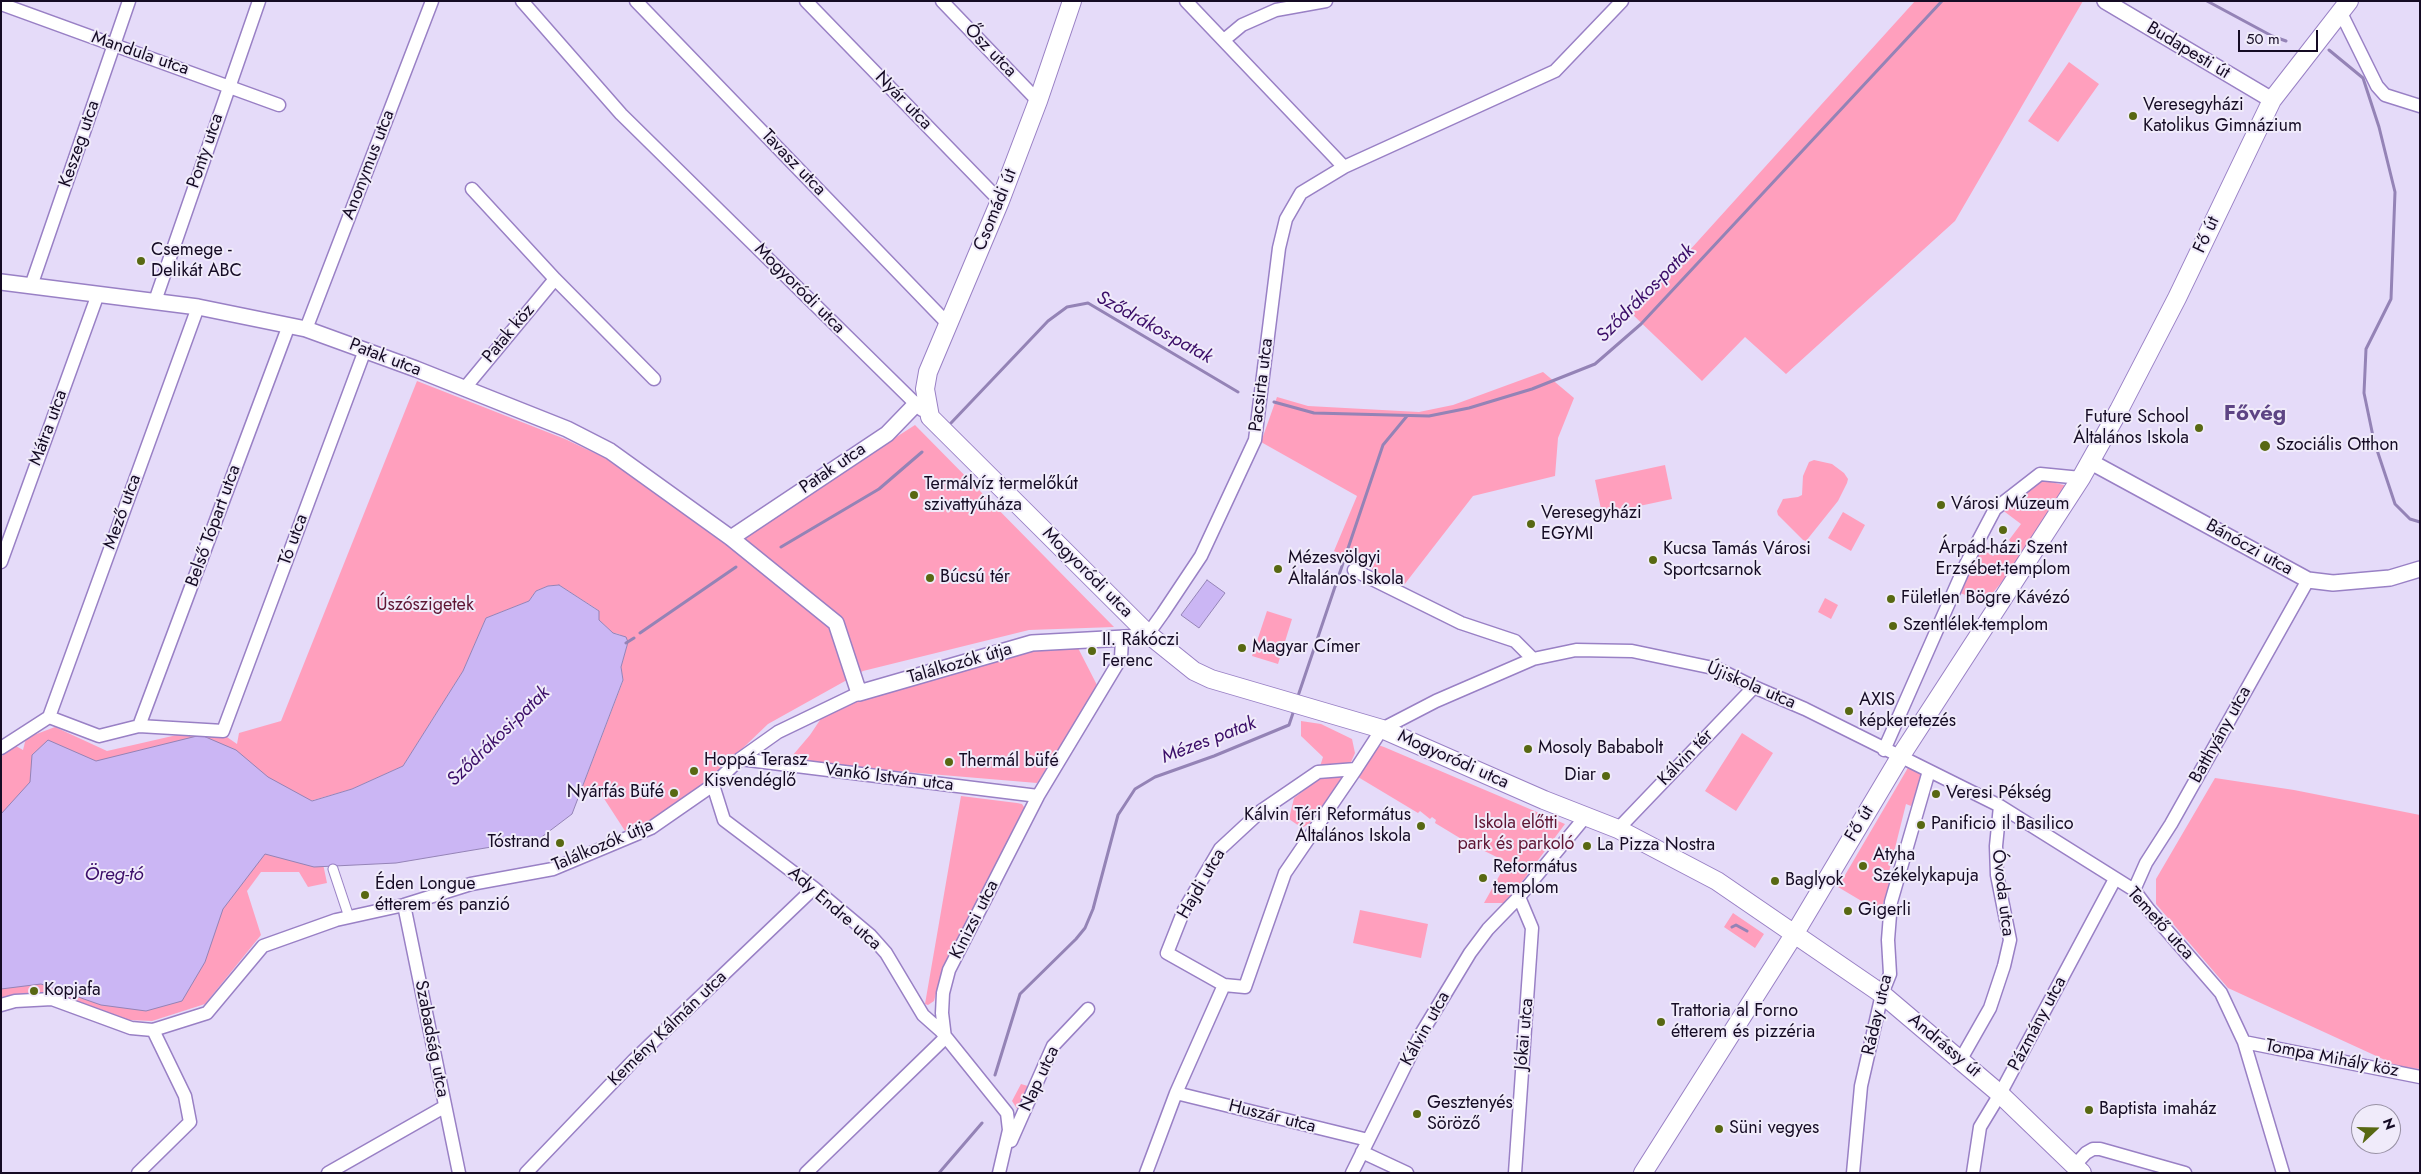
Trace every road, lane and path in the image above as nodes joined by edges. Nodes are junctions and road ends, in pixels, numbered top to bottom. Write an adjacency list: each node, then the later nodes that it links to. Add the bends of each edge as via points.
1 (129, 1): 16 (street, Keszeg utca)
2 (258, 1): 17 (street, Ponty utca)
3 (432, 1): 33 (street, Anonymus utca)
4 (522, 1): 37 (street, Mogyoródi utca, via 621,114)
5 (636, 1): 31 (street, Tavasz utca)
6 (806, 1): 24 (street, Nyár utca)
7 (942, 1): 19 (street, Ősz utca)
8 (1072, 1): 19 (main road, Csomádi út)
9 (1186, 1): 15 (street)
10 (1326, 1): 15 (street, via 1276,10 1242,25)
11 (1622, 1): 22 (street, Pacsirta utca, via 1556,71)
12 (2104, 1): 18 (street, Budapesti út)
13 (3, 6): 16 (street, Mandula utca)
14 (2344, 6): 18 (main road, Fő út); 21 (street, via 2377,86 2385,95)
15 (1224, 40): 22 (street)
16 (114, 45): 17 (street, Mandula utca); 27 (street, Keszeg utca)
17 (228, 85): 20 (street, Mandula utca); 29 (street, Ponty utca)
18 (2272, 100): 39 (main road, Fő út, via 2177,298)
19 (1038, 101): 24 (main road, Csomádi út)
20 (279, 105)
21 (2420, 106)
22 (1344, 167): 46 (street, Pacsirta utca, via 1301,193 1286,220 1279,248 1255,440 1201,556)
23 (472, 189): 25 (street)
24 (1000, 201): 31 (main road, Csomádi út)
25 (555, 279): 35 (street); 36 (street, Patak köz)
26 (1, 282): 27 (street, Patak utca)
27 (31, 286): 28 (street, Patak utca)
28 (98, 294): 29 (street, Patak utca); 42 (street, Mátra utca)
29 (155, 301): 30 (street, Patak utca)
30 (198, 307): 32 (street, Patak utca); 51 (street, Mező utca)
31 (949, 325): 37 (main road, Csomádi út)
32 (289, 326): 33 (street, Patak utca); 52 (street, Belső Tópart utca)
33 (306, 329): 34 (street, Patak utca)
34 (365, 350): 36 (street, Patak utca); 52 (street, Tó utca, via 223,731)
35 (654, 380)
36 (464, 389): 41 (street, Patak utca, via 567,429 610,452)
37 (920, 396): 38 (main road, Csomádi út); 41 (street, Patak utca, via 887,434)
38 (930, 418): 46 (main road, Mogyoródi utca)
39 (2091, 462): 40 (main road, Fő út); 45 (street, Bánóczi utca)
40 (2081, 478): 55 (main road, Fő út); 55 (street, Fő út, via 2040,474 1995,509 1966,564)
41 (731, 538): 50 (street, Patak utca, via 836,623)
42 (1, 562)
43 (2420, 569): 45 (street, Bánóczi utca, via 2390,578 2332,583)
44 (1354, 570): 48 (street, via 1461,623 1515,641)
45 (2308, 580): 67 (street, Batthyány utca, via 2146,863)
46 (1146, 636): 47 (street, Találkozók útja); 53 (main road, Mogyoródi utca, via 1194,671 1211,679)
47 (1122, 639): 50 (street, Találkozók útja, via 1032,643); 60 (street, Kinizsi utca, via 1121,658)
48 (1533, 659): 49 (street, Újiskola utca, via 1576,650 1632,651 1718,668); 53 (street, Újiskola utca, via 1436,701)
49 (1754, 687): 55 (street, Újiskola utca); 63 (street, Kálvin tér)
50 (858, 693): 56 (street, Találkozók útja, via 778,732)
51 (49, 717): 52 (street, via 98,736); 54 (street)
52 (139, 726)
53 (1382, 729): 57 (street); 62 (main road, Mogyoródi utca)
54 (1, 748)
55 (1892, 753): 58 (street, Temető utca); 71 (main road, Fő út)
56 (740, 759): 59 (street, Találkozók útja); 60 (street, Vankó István utca)
57 (1356, 769): 72 (street, via 1285,873 1245,987); 72 (street, Hajdi utca, via 1318,772 1261,811 1220,849 1184,910 1167,953)
58 (1929, 771): 61 (street, Temető utca); 73 (street, Ráday utca, via 1891,902 1890,974)
59 (713, 785): 66 (street, Ady Endre utca, via 724,820); 69 (street, Találkozók útja, via 651,828 553,870 471,884)
60 (1038, 796): 77 (street, Kinizsi utca, via 949,970 942,1013)
61 (2000, 806): 65 (street, Temető utca); 79 (street, Óvoda utca, via 1997,875 2010,940 1990,1008)
62 (1586, 816): 63 (main road, Mogyoródi utca); 68 (street)
63 (1618, 829): 71 (main road, Mogyoródi utca, via 1717,881)
64 (333, 869): 70 (street)
65 (2116, 880): 67 (street, Temető utca); 82 (street, Pázmány utca)
66 (814, 888): 77 (street, Ady Endre utca, via 870,935 886,953 923,1015); 92 (street, Kemény Kálmán utca, via 634,1060)
67 (2134, 890): 78 (street, Temető utca, via 2221,992)
68 (1519, 897): 85 (street, Kálvin utca, via 1470,953 1421,1034); 98 (street, Jókai utca, via 1532,928)
69 (404, 905): 70 (street, Találkozók útja); 83 (street, Szabadság utca)
70 (349, 917): 76 (street, Találkozók útja, via 263,946 206,1013)
71 (1795, 933): 73 (main road, Andrássy út); 99 (main road, Fő út)
72 (1224, 985): 81 (street)
73 (1882, 994): 79 (main road, Andrássy út); 100 (street, Ráday utca, via 1862,1086)
74 (1, 1005): 76 (street, Találkozók útja, via 52,999 131,1028)
75 (1088, 1009): 87 (street, Nap utca, via 1053,1046)
76 (153, 1030): 89 (street, via 185,1096 190,1122)
77 (946, 1038): 84 (street, Ady Endre utca); 93 (street)
78 (2244, 1042): 80 (street, Tompa Mihály köz); 103 (street, Temető utca)
79 (1961, 1059): 82 (main road, Andrássy út)
80 (2420, 1077)
81 (1176, 1093): 85 (street, Huszár utca); 95 (street)
82 (2000, 1094): 88 (main road, Andrássy út); 101 (street, Pázmány utca, via 1980,1126)
83 (444, 1107): 90 (street); 91 (street, Szabadság utca)
84 (1007, 1113): 87 (street, Nap utca, via 1009,1130)
85 (1368, 1140): 86 (street, Kálvin utca)
86 (1362, 1152): 96 (street, Kálvin utca); 97 (street)
87 (1003, 1156): 94 (street, Nap utca)
88 (2079, 1169): 102 (street, via 2086,1154 2100,1149)
89 (138, 1173)
90 (328, 1173)
91 (459, 1173)
92 (526, 1173)
93 (806, 1173)
94 (999, 1173)
95 (1146, 1173)
96 (1352, 1173)
97 (1407, 1173)
98 (1514, 1173)
99 (1643, 1173)
100 (1853, 1173)
101 (1973, 1173)
102 (2185, 1173)
103 (2283, 1173)

